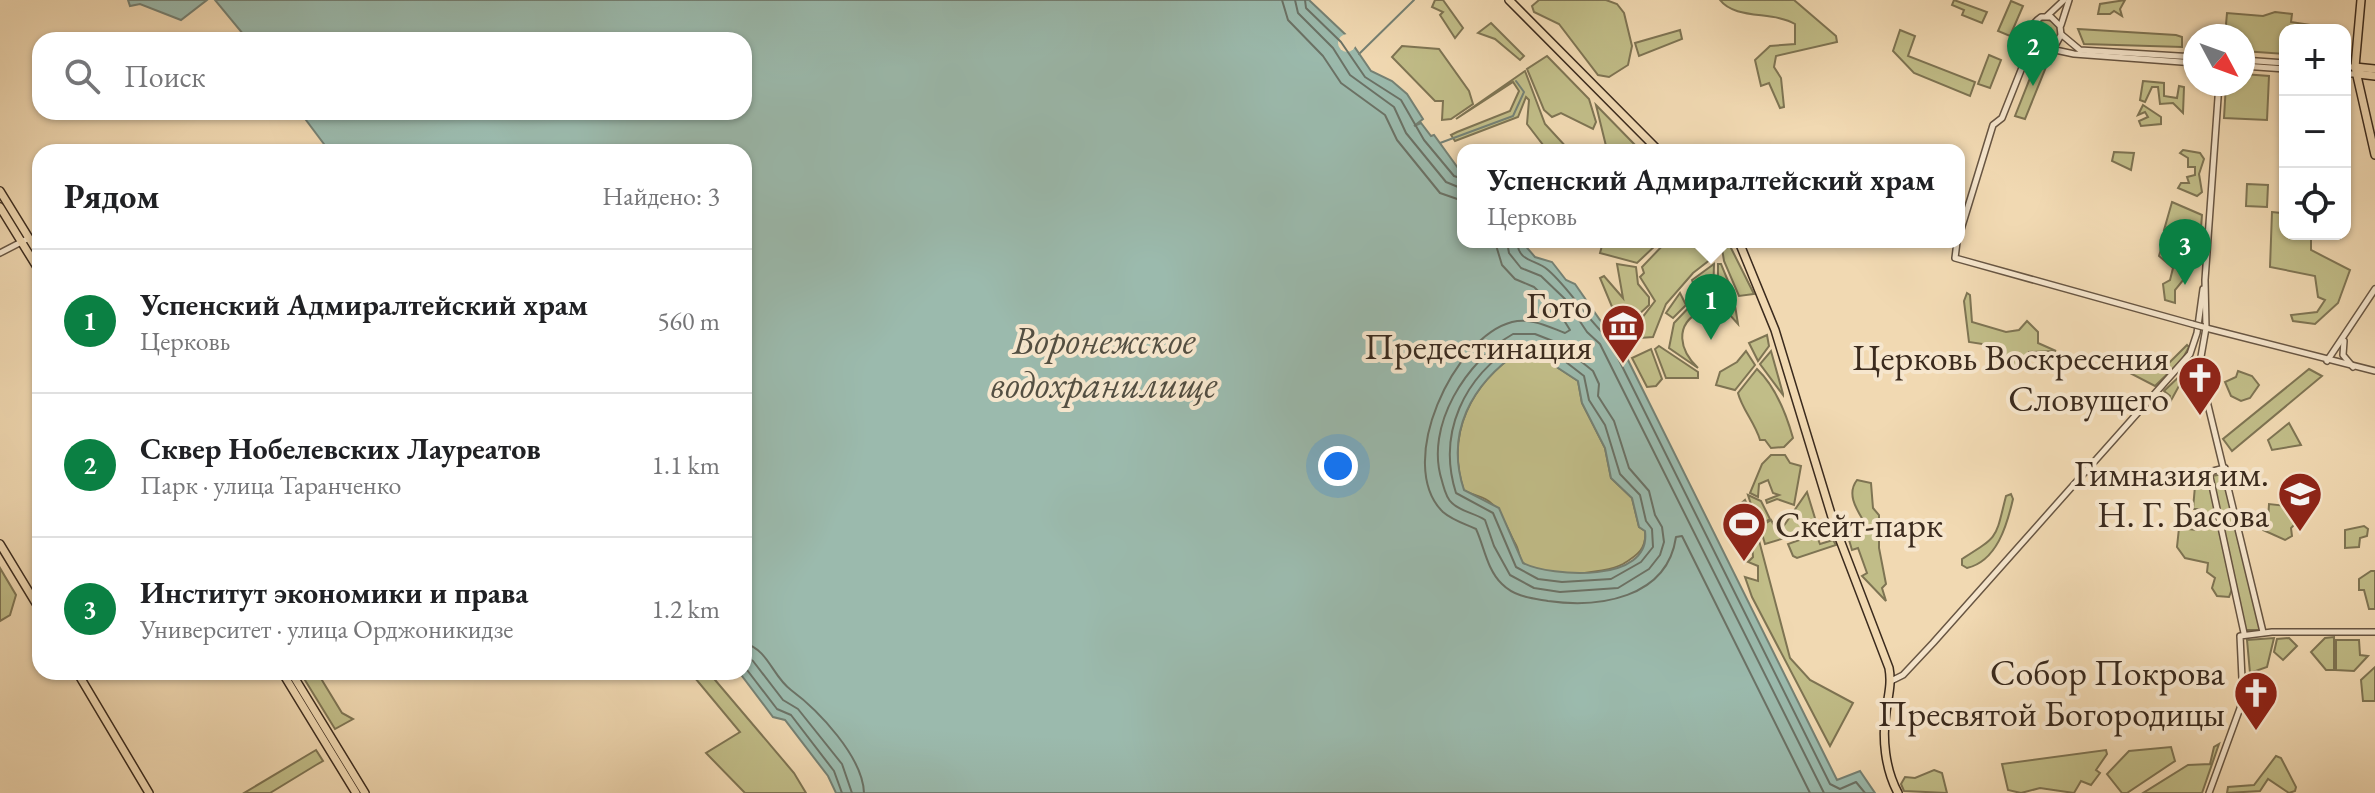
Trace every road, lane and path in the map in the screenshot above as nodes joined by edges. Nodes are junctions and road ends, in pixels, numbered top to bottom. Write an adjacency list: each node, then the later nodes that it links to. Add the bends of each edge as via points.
1 (1509, 0): 22 (main road)
2 (2064, 0): 4 (street); 5 (street)
3 (2361, 0): 18 (main road)
4 (2047, 16): 5 (street); 6 (street)
5 (2060, 26): 7 (street)
6 (2031, 29): 8 (street, via 2034,41); 9 (street)
7 (2061, 35): 8 (street, via 2056,44); 10 (street, via 2080,50)
8 (2044, 47): 9 (street); 11 (street, via 2074,54)
9 (2027, 55): 26 (street, via 2002,118 1993,125)
10 (2183, 59)
11 (2183, 59)
12 (2255, 63): 13 (street)
13 (2279, 63)
14 (2255, 65): 15 (street)
15 (2279, 68)
16 (2351, 69): 18 (street)
17 (2375, 69): 18 (main road)
18 (2357, 71): 19 (street); 20 (main road); 23 (main road)
19 (2351, 72)
20 (2375, 76)
21 (2218, 96): 33 (street)
22 (1652, 144)
23 (2375, 155)
24 (0, 191): 27 (main road)
25 (0, 207): 27 (main road)
26 (1965, 216)
27 (25, 239): 28 (main road); 31 (street); 32 (main road)
28 (32, 247)
29 (1742, 248): 49 (main road, via 1775,330 1835,527)
30 (1957, 248): 35 (street, bridge, via 1955,258)
31 (0, 253)
32 (32, 254)
33 (2205, 280): 35 (street); 49 (street, via 2190,354 1933,643)
34 (2375, 289): 36 (street)
35 (2204, 328): 37 (street); 40 (street, via 2199,368)
36 (2349, 329): 37 (street); 38 (street, via 2343,355)
37 (2326, 362): 38 (street)
38 (2354, 368): 39 (street)
39 (2375, 371)
40 (2225, 468): 43 (street); 45 (street, via 2209,472)
41 (0, 544): 42 (main road)
42 (32, 597)
43 (2263, 632): 44 (street); 45 (street)
44 (2375, 632)
45 (2242, 635): 50 (street, via 2243,700)
46 (82, 680): 51 (main road)
47 (287, 680): 52 (main road)
48 (296, 680): 53 (main road)
49 (1891, 681): 54 (main road, via 1886,753)
50 (2208, 792)
51 (149, 793)
52 (356, 793)
53 (365, 793)
54 (1898, 793)

